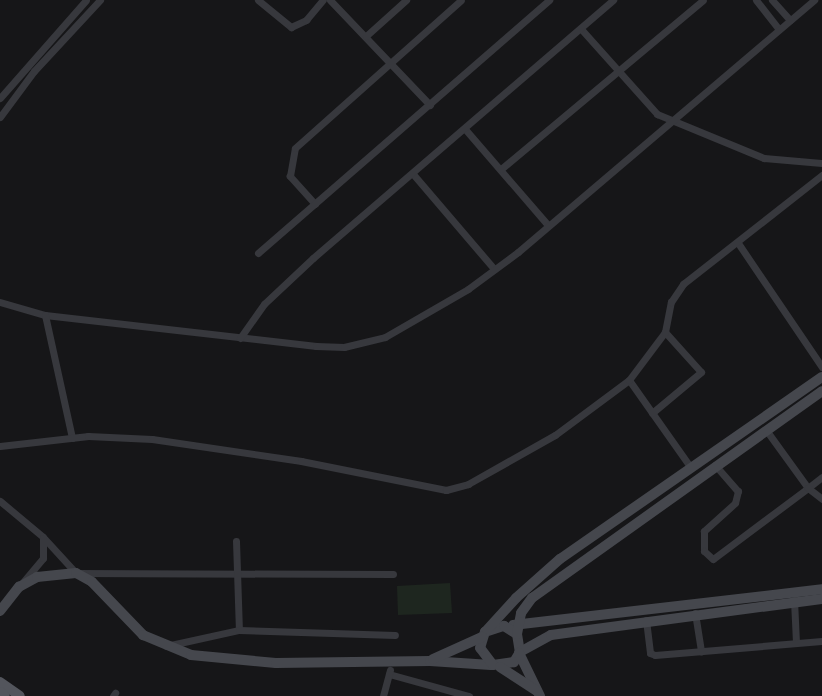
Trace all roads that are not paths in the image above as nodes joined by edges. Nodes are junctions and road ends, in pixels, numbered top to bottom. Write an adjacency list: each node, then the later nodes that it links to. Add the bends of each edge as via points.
1 (86, 0): 18 (street)
2 (100, 0): 19 (street)
3 (258, 0): 4 (street, via 291,27 306,20)
4 (323, 0)
5 (330, 0): 17 (street)
6 (406, 0): 17 (street)
7 (461, 0): 20 (street)
8 (549, 0): 23 (street)
9 (613, 0): 16 (street)
10 (703, 0): 21 (street)
11 (756, 0): 15 (street)
12 (772, 0): 14 (street)
13 (814, 0): 14 (street)
14 (790, 20): 15 (street)
15 (779, 29): 25 (street)
16 (582, 30): 21 (street); 26 (street)
17 (366, 36): 20 (street)
18 (49, 38): 19 (street); 22 (street)
19 (57, 46): 24 (street)
20 (391, 61): 23 (street); 31 (street, via 295,148 290,176)
21 (620, 71): 25 (street, via 657,114); 28 (street)
22 (0, 98)
23 (430, 105): 31 (street)
24 (0, 117)
25 (669, 120): 27 (street, via 764,158); 32 (street)
26 (466, 129): 28 (street); 29 (street)
27 (822, 163)
28 (501, 169): 32 (street)
29 (413, 174): 35 (street); 39 (street, via 264,304)
30 (822, 175): 33 (street)
31 (315, 204): 34 (street)
32 (548, 225): 35 (street)
33 (738, 243): 38 (street, via 683,284 671,302); 40 (street)
34 (258, 253)
35 (494, 270): 39 (street, via 416,321 364,343 316,346)
36 (0, 302): 37 (street)
37 (45, 315): 39 (street); 46 (street)
38 (664, 331): 42 (street); 44 (street, via 701,372)
39 (240, 338)
40 (822, 367)
41 (822, 377): 49 (main road)
42 (629, 380): 44 (street); 46 (street, via 555,435 480,479 446,490 301,461 152,439)
43 (822, 391): 45 (main road)
44 (652, 413): 49 (street)
45 (766, 430): 48 (main road); 51 (street)
46 (72, 438): 47 (street)
47 (0, 446)
48 (715, 465): 51 (street, via 738,491 735,503 704,531 704,551 713,558); 66 (main road, via 532,598)
49 (691, 468): 68 (main road, via 560,559)
50 (822, 477): 51 (street)
51 (808, 488): 52 (street)
52 (822, 499)
53 (0, 501): 54 (street)
54 (43, 537): 56 (street); 59 (street, via 43,558)
55 (236, 541): 58 (street)
56 (76, 573): 58 (street); 59 (main road, via 37,577); 72 (main road, via 92,582 143,635)
57 (393, 574): 58 (street)
58 (235, 575): 67 (street)
59 (19, 587): 63 (main road)
60 (822, 589): 66 (main road)
61 (822, 599): 62 (main road)
62 (794, 600): 64 (main road); 71 (street)
63 (0, 611)
64 (695, 612): 65 (main road); 73 (street)
65 (645, 619): 73 (street, via 650,653); 74 (main road, via 551,635)
66 (516, 629): 68 (main road, via 497,626); 74 (main road)
67 (239, 630): 69 (street); 72 (street)
68 (484, 634): 75 (main road); 77 (main road, via 481,654)
69 (395, 635)
70 (822, 641): 71 (street)
71 (796, 643): 73 (street)
72 (164, 646): 76 (main road, via 223,660)
73 (701, 652)
74 (519, 653): 77 (main road, via 509,664); 81 (main road)
75 (430, 661): 76 (main road); 77 (main road)
76 (393, 663): 78 (street)
77 (496, 666): 81 (main road)
78 (389, 674): 84 (street); 85 (street)
79 (0, 682): 83 (main road)
80 (0, 692): 82 (main road)
81 (538, 694)
82 (5, 696)
83 (20, 696)
84 (383, 696)
85 (469, 696)

